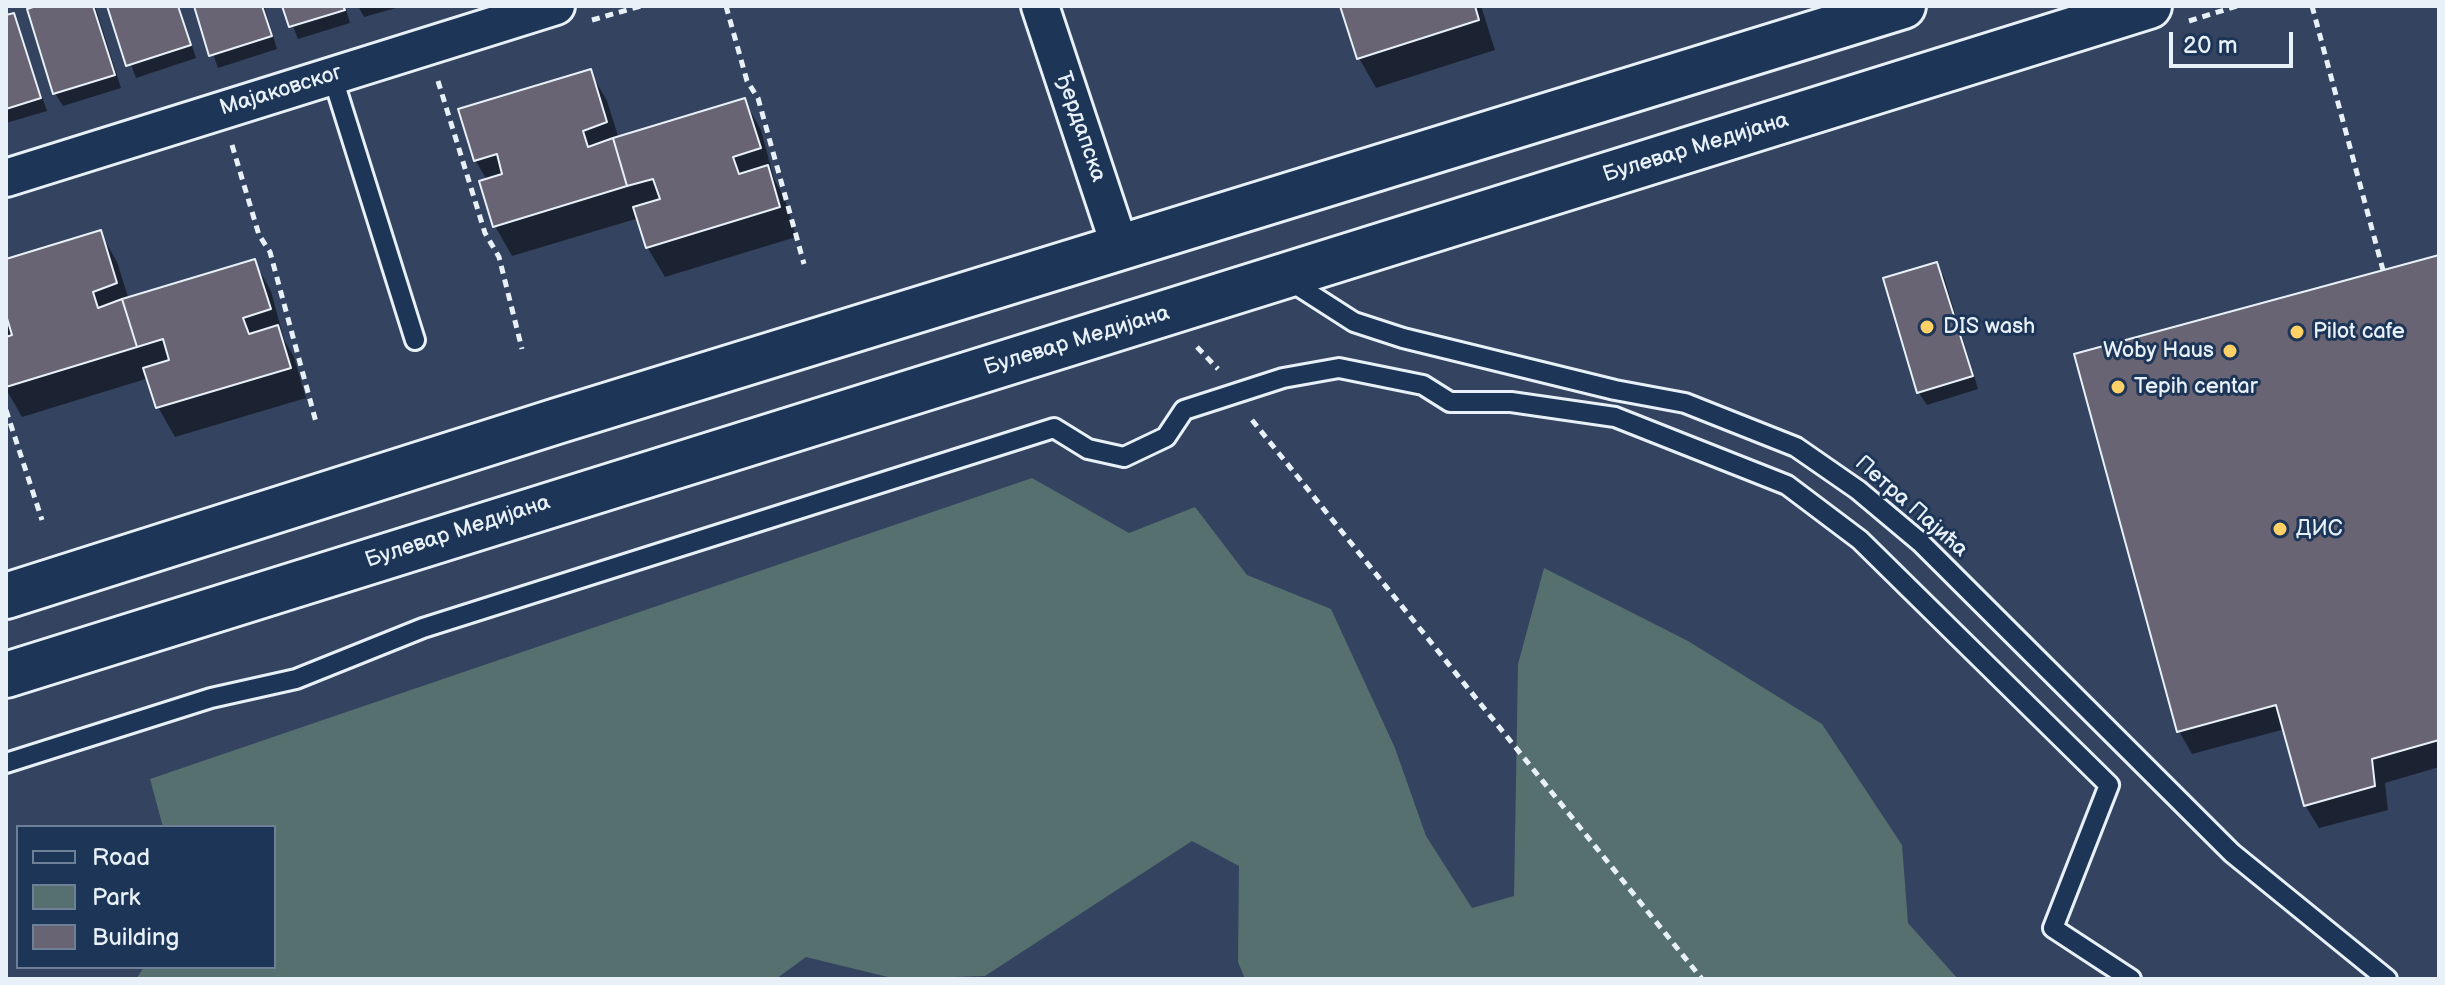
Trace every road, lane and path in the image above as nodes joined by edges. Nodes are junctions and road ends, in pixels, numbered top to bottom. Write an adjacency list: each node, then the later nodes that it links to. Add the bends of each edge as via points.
1 (556, 6): 7 (street, Мајаковског)
2 (726, 6): 12 (path, via 747,81 758,98)
3 (1040, 6): 11 (street, Ђердапска)
4 (1903, 6): 11 (main road)
5 (2149, 6): 14 (main road, Булевар Медијана)
6 (2312, 6): 13 (path)
7 (427, 46): 8 (street, Мајаковског); 17 (path, via 485,233 499,257)
8 (332, 75): 9 (street, Мајаковског); 15 (lane)
9 (222, 110): 10 (street, Мајаковског); 20 (path, via 259,235 270,252)
10 (6, 178)
11 (1120, 247): 22 (main road)
12 (804, 264)
13 (2383, 270)
14 (1284, 277): 23 (main road, Булевар Медијана); 27 (lane, Петра Пајића, via 1354,322 1615,390 1685,403 1796,447 1920,542 2232,853)
15 (415, 340)
16 (1196, 347): 18 (path, via 1217,368)
17 (522, 349)
18 (1232, 395): 24 (lane, via 1184,410 1166,437 1124,457 1088,449 1054,428 423,628 296,679 211,698); 25 (path); 26 (lane, via 1283,378 1339,368 1423,385 1450,402 1511,402 1615,417 1787,485 1860,540 2109,785 2053,928)
19 (6, 410): 21 (path)
20 (316, 422)
21 (42, 520)
22 (6, 596)
23 (6, 675)
24 (6, 763)
25 (1702, 979)
26 (2131, 979)
27 (2387, 979)

